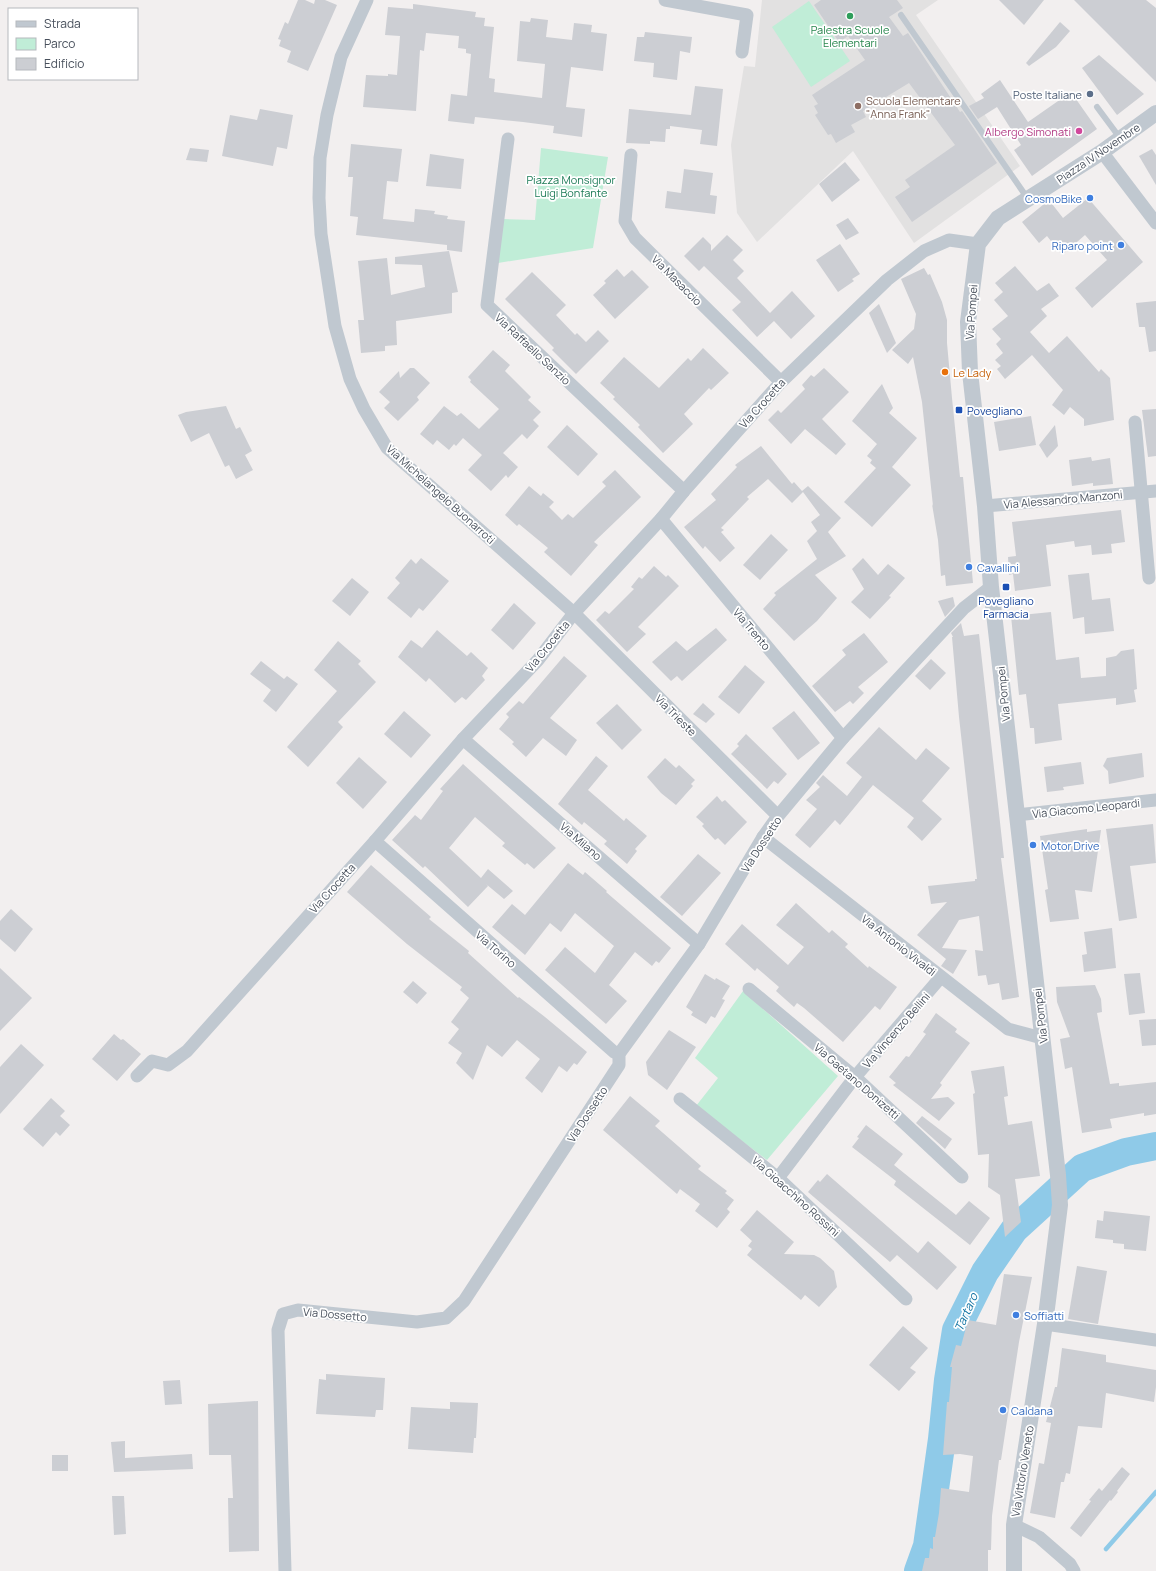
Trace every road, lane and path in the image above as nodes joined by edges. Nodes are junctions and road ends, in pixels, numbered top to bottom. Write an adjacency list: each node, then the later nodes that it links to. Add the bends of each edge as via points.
1 (366, 0): 23 (street, Via Michelangelo Buonarroti, via 341,57 320,158 321,234 335,326 350,379 387,448)
2 (665, 0): 4 (street, via 747,15)
3 (901, 15): 11 (lane)
4 (742, 52)
5 (1097, 107): 7 (lane)
6 (1156, 113): 7 (street, Piazza IV Novembre)
7 (1121, 138): 9 (street, Piazza IV Novembre)
8 (508, 139): 16 (street, Via Raffaello Sanzio, via 487,305)
9 (1102, 152): 11 (street, Piazza IV Novembre); 12 (street)
10 (631, 155): 14 (street, Via Masaccio, via 625,221 635,238)
11 (1028, 199): 13 (street, Piazza IV Novembre, via 998,218)
12 (1156, 223)
13 (978, 244): 14 (street, Via Crocetta, via 949,240 924,251 887,280); 19 (street, Via Pompei, via 968,322 970,372)
14 (781, 382): 16 (street, Via Crocetta)
15 (1135, 422): 18 (street)
16 (684, 491): 20 (street, Via Crocetta)
17 (1156, 491): 18 (street, Via Alessandro Manzoni)
18 (1142, 492): 19 (street, Via Alessandro Manzoni); 21 (street)
19 (985, 506): 22 (street, Via Pompei)
20 (661, 519): 23 (street, Via Crocetta); 24 (street, Via Trento)
21 (1149, 578)
22 (992, 587): 24 (street, Via Dossetto, via 964,608); 27 (street, Via Pompei)
23 (574, 613): 25 (street, Via Crocetta, via 538,660); 28 (street, Via Trieste)
24 (843, 738): 28 (street, Via Dossetto)
25 (463, 739): 30 (street, Via Crocetta); 31 (street, Via Milano)
26 (1156, 800): 27 (street, Via Giacomo Leopardi)
27 (1016, 815): 34 (street, Via Pompei)
28 (778, 816): 29 (street, Via Dossetto)
29 (763, 837): 31 (street, Via Dossetto); 32 (street, Via Antonio Vivaldi)
30 (374, 842): 35 (street, Via Torino); 36 (street, Via Crocetta, via 187,1051 168,1065 152,1061)
31 (699, 944): 35 (street, Via Dossetto)
32 (940, 977): 34 (street, Via Antonio Vivaldi, via 1008,1029); 37 (street, Via Vincenzo Bellini)
33 (749, 988): 37 (street, Via Gaetano Donizetti)
34 (1042, 1038): 39 (street, Via Pompei)
35 (619, 1054): 46 (street, Via Dossetto, via 619,1065 464,1301 446,1318 417,1322 298,1310 282,1314 278,1330)
36 (137, 1076)
37 (855, 1077): 40 (street, Via Gaetano Donizetti); 41 (street, Via Vincenzo Bellini)
38 (680, 1099): 41 (street, Via Gioacchino Rossini)
39 (1058, 1175): 43 (street, Via Vittorio Veneto, via 1060,1205)
40 (962, 1177)
41 (778, 1178): 42 (street, Via Gioacchino Rossini)
42 (906, 1299)
43 (1045, 1324): 44 (street); 45 (street, Via Vittorio Veneto)
44 (1156, 1340)
45 (1014, 1525): 47 (street, Via Vittorio Veneto); 48 (street, via 1039,1537 1070,1564)
46 (285, 1571)
47 (1014, 1571)
48 (1074, 1571)

